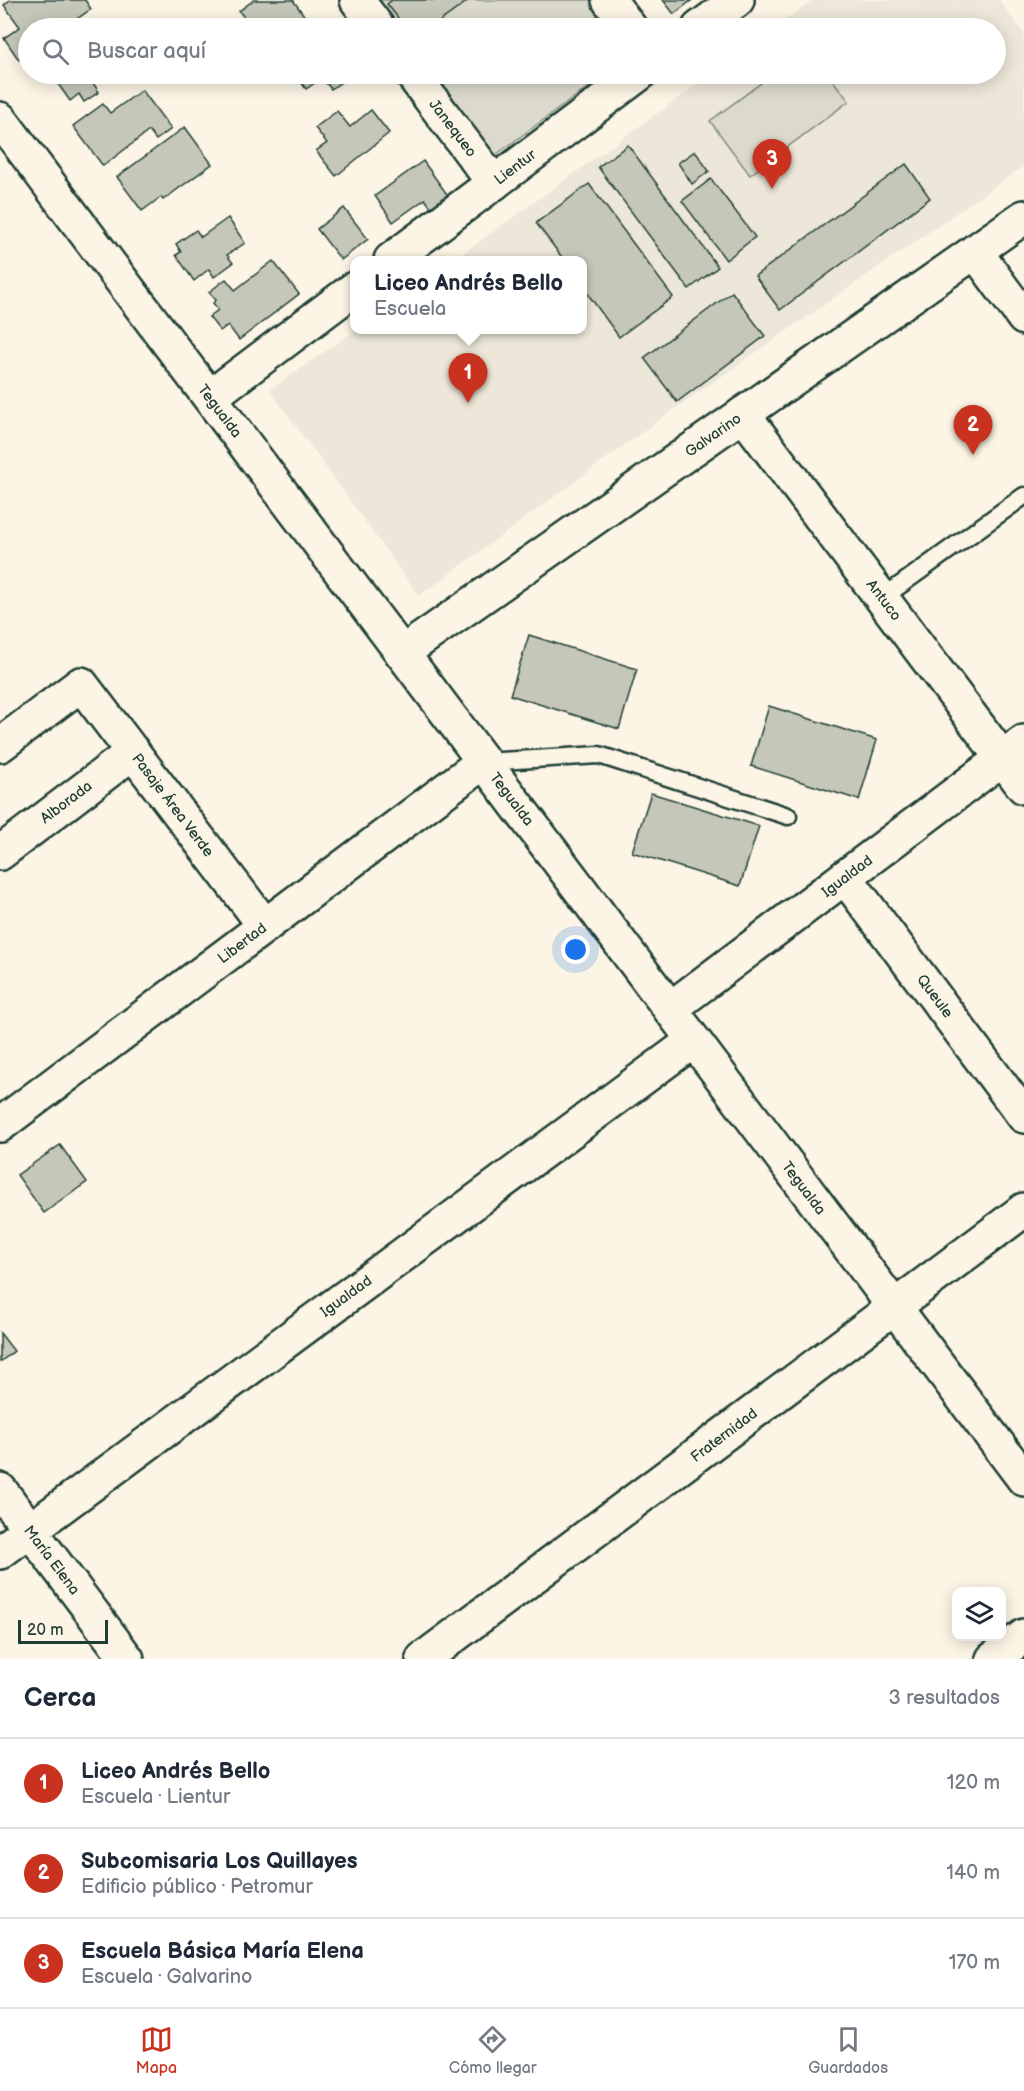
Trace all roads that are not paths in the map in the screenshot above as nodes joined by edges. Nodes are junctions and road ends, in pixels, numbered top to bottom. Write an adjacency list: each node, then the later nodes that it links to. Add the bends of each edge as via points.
1 (357, 0): 4 (street)
2 (609, 0): 5 (street)
3 (737, 0): 6 (street)
4 (370, 18)
5 (622, 18)
6 (713, 18)
7 (420, 84): 10 (street, Janequeo)
8 (626, 84): 10 (street, Lientur)
9 (0, 119): 16 (street, Tegualda)
10 (494, 183): 13 (street, Lientur)
11 (1024, 217): 12 (street, Galvarino)
12 (975, 251): 15 (street); 17 (street, Galvarino)
13 (398, 256)
14 (350, 292): 16 (street)
15 (1024, 318)
16 (210, 398): 20 (street, Tegualda)
17 (743, 414): 19 (street, Antuco); 20 (street, Galvarino)
18 (1024, 496): 19 (lane)
19 (882, 598): 22 (street, Antuco)
20 (402, 653): 24 (street, Tegualda)
21 (0, 745): 23 (street, Pasaje Área Verde, via 81,684)
22 (1013, 750): 25 (street, Antuco); 28 (street, Igualdad)
23 (133, 752): 27 (street, Alborada); 29 (street, Pasaje Área Verde)
24 (483, 762): 26 (lane, via 599,755); 29 (street, Libertad); 30 (street, Tegualda)
25 (1024, 787)
26 (788, 816)
27 (0, 853)
28 (845, 877): 30 (street, Igualdad); 32 (street, Queule)
29 (265, 926): 33 (street, Libertad)
30 (670, 1009): 31 (street, Tegualda)
31 (693, 1041): 35 (street, Tegualda); 38 (street, Igualdad)
32 (1024, 1116)
33 (0, 1125)
34 (1024, 1210): 35 (street, Fraternidad)
35 (894, 1308): 36 (street, Tegualda); 42 (street, Fraternidad)
36 (1024, 1479)
37 (0, 1490): 38 (street, María Elena)
38 (30, 1530): 39 (street, Igualdad); 41 (street, María Elena)
39 (0, 1552)
40 (1024, 1636): 43 (street)
41 (127, 1659)
42 (423, 1659)
43 (993, 1659)

